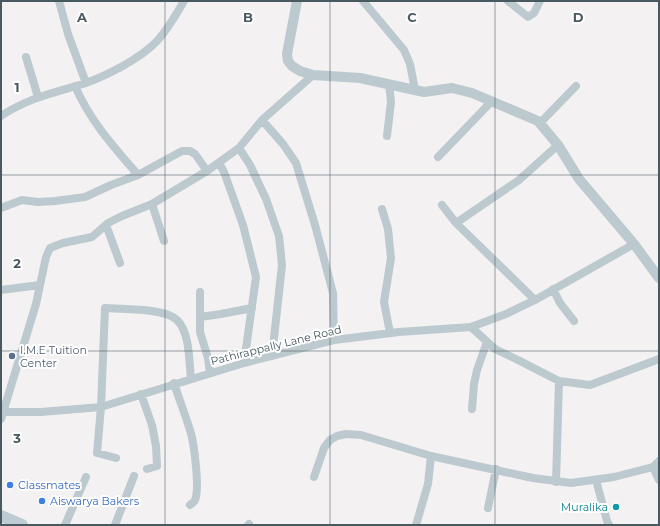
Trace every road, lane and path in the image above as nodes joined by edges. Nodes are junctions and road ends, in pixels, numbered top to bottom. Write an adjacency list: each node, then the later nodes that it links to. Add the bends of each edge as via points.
1 (59, 1): 9 (street)
2 (184, 1): 9 (street, via 168,28 156,42 122,66)
3 (297, 1): 8 (street, via 287,54 288,61 300,71)
4 (363, 1): 13 (street, via 404,50 410,64)
5 (508, 1): 6 (street, via 528,17 534,13)
6 (540, 1)
7 (26, 56): 14 (street)
8 (313, 75): 10 (street, via 360,78); 17 (street)
9 (86, 83): 11 (street)
10 (389, 84): 13 (street); 19 (street, via 391,102)
11 (75, 86): 14 (street); 25 (street, via 83,105 102,133)
12 (576, 86): 18 (street)
13 (415, 90): 15 (street, via 424,92 452,88)
14 (38, 97): 16 (street)
15 (492, 101): 18 (street); 22 (street)
16 (1, 116)
17 (262, 120): 21 (street); 46 (street, via 296,163 333,293)
18 (540, 123): 20 (street)
19 (387, 136)
20 (558, 145): 30 (street, via 519,180); 33 (street, via 578,179)
21 (239, 148): 23 (street); 48 (street, via 266,199 279,236 282,265)
22 (438, 157)
23 (219, 163): 24 (street); 41 (street, via 243,226 256,277)
24 (207, 171): 25 (street, via 190,150 182,151); 26 (street)
25 (138, 175): 28 (street, via 85,197 38,202 22,200)
26 (152, 204): 31 (street); 32 (street)
27 (442, 205): 30 (street)
28 (1, 208)
29 (382, 210): 45 (street, via 388,229 391,258 384,302)
30 (456, 223): 40 (street)
31 (106, 225): 34 (street); 36 (street, via 92,237 50,248)
32 (164, 241)
33 (634, 244): 35 (street); 37 (street, Pathirappally Lane Road)
34 (120, 263)
35 (659, 278)
36 (40, 286): 38 (street); 58 (street)
37 (553, 289): 40 (street, Pathirappally Lane Road); 43 (street)
38 (1, 290)
39 (200, 292): 42 (street)
40 (534, 300): 44 (street, Pathirappally Lane Road)
41 (252, 308): 42 (street); 50 (street)
42 (200, 317): 51 (street, via 200,332)
43 (574, 321)
44 (471, 327): 45 (street, Pathirappally Lane Road); 47 (street)
45 (390, 333): 46 (street, Pathirappally Lane Road)
46 (334, 340): 48 (street, Pathirappally Lane Road)
47 (487, 342): 53 (street, via 495,349); 57 (street, via 477,370)
48 (272, 356): 50 (street, Pathirappally Lane Road)
49 (659, 359): 53 (street, via 590,385)
50 (244, 363): 51 (street, Pathirappally Lane Road)
51 (210, 373): 52 (street, Pathirappally Lane Road)
52 (191, 379): 54 (street, Pathirappally Lane Road); 56 (street, via 188,343 177,320 158,312 105,308)
53 (559, 382): 69 (street)
54 (174, 383): 55 (street, Pathirappally Lane Road); 70 (street, via 191,432 196,467 196,495)
55 (141, 394): 56 (street, Pathirappally Lane Road); 62 (street, via 156,446 157,466)
56 (101, 407): 58 (street, Pathirappally Lane Road); 60 (street, via 97,453)
57 (472, 409)
58 (2, 415)
59 (431, 456): 63 (street); 66 (street, via 361,435 346,434 330,440 324,448); 76 (street, via 428,484)
60 (116, 458)
61 (656, 464): 67 (street); 68 (street)
62 (147, 469)
63 (496, 469): 69 (street); 71 (street)
64 (134, 476): 75 (street)
65 (86, 477): 74 (street)
66 (314, 477)
67 (596, 480): 69 (street); 77 (street)
68 (659, 480)
69 (556, 482)
70 (190, 505)
71 (488, 508)
72 (1, 516): 73 (main road)
73 (22, 525)
74 (65, 525)
75 (115, 525)
76 (416, 525)
77 (609, 525)

